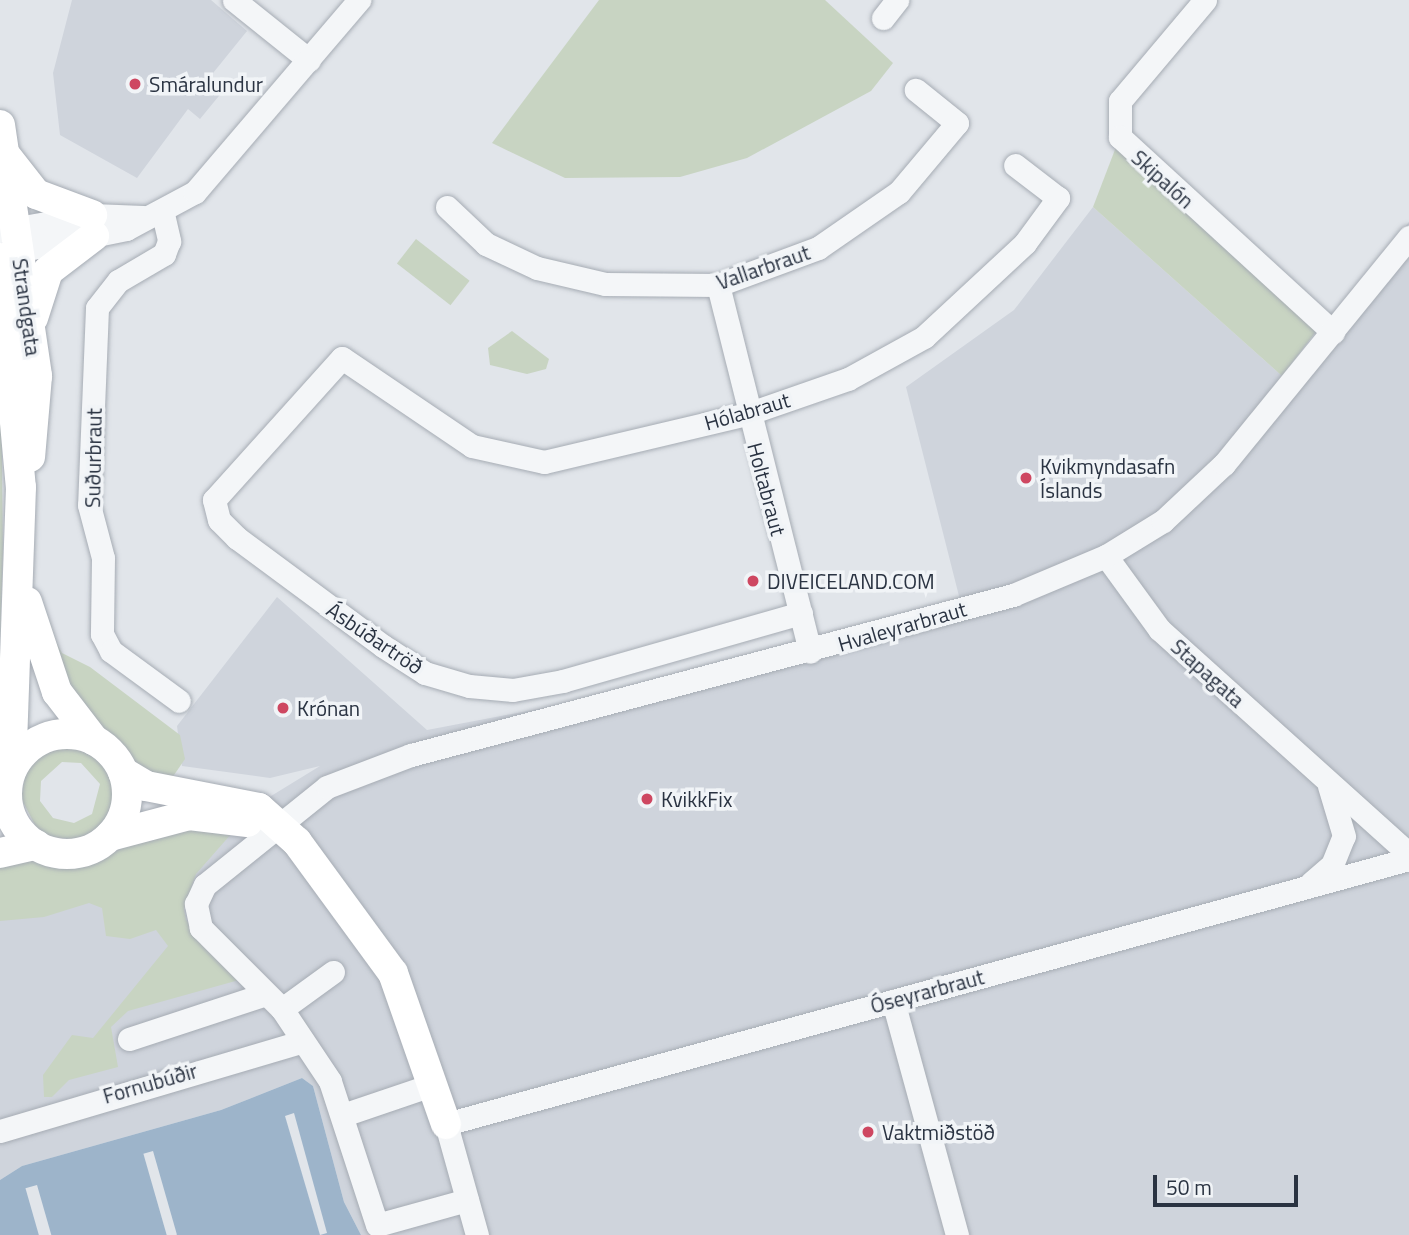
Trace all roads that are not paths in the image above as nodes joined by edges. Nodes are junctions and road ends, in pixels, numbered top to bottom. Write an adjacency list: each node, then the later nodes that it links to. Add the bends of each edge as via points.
1 (234, 0): 4 (street)
2 (359, 0): 4 (street)
3 (1205, 0): 15 (street, Skipalón, via 1120,101 1120,137)
4 (309, 60): 9 (street, via 206,181)
5 (916, 90): 13 (street, Vallarbraut, via 957,123 898,192 818,248)
6 (2, 138): 10 (main road, via 26,187); 12 (main road, Strandgata)
7 (1015, 165): 17 (street, Hólabraut, via 1058,198 978,291 880,364)
8 (447, 207): 13 (street, Vallarbraut, via 486,244 550,272 634,286)
9 (158, 215): 10 (street); 22 (street, Suðurbraut, via 169,241 164,254 118,281 97,308 89,505 103,558 102,634 111,651)
10 (93, 225): 12 (street); 14 (main road, via 48,271)
11 (1409, 237): 15 (street, Hvaleyrarbraut)
12 (7, 245): 14 (main road, Strandgata)
13 (718, 285): 17 (street, Holtabraut)
14 (13, 330): 18 (main road, Strandgata, via 37,411 22,487)
15 (1333, 332): 19 (street, Hvaleyrarbraut, via 1224,464 1163,521)
16 (342, 358): 17 (street, Hólabraut, via 464,442 521,460 544,462); 20 (street, Ásbúðartröð, via 218,492 214,510 237,538 412,666 448,682 513,690)
17 (747, 414): 20 (street, Holtabraut)
18 (18, 553): 23 (main road, Strandgata, via 41,658 68,710); 26 (main road, Strandgata)
19 (1106, 556): 21 (street, Hvaleyrarbraut, via 1027,590); 25 (street, Stapagata, via 1153,623)
20 (801, 613): 21 (street, Holtabraut)
21 (810, 652): 27 (street, Hvaleyrarbraut, via 411,755 327,787)
22 (179, 701)
23 (94, 740): 24 (main road); 26 (main road, via 65,734 37,742)
24 (123, 772): 27 (main road, via 146,786 250,804); 28 (main road, via 126,806)
25 (1325, 778): 31 (street, Stapagata); 32 (street, Stapagata, via 1341,810 1343,836 1332,865)
26 (6, 782): 29 (main road, via 12,819)
27 (276, 823): 28 (main road, via 189,815); 35 (street, via 205,885 196,904 201,928); 38 (main road, via 320,868 383,956 409,1008)
28 (110, 836): 29 (main road, via 82,852)
29 (36, 845): 30 (main road)
30 (0, 853)
31 (1409, 856): 32 (street, Óseyrarbraut)
32 (1302, 888): 34 (street, Óseyrarbraut)
33 (333, 972): 35 (street)
34 (894, 1001): 40 (street, Óseyrarbraut); 44 (street)
35 (274, 1002): 36 (street); 37 (street)
36 (129, 1039)
37 (303, 1041): 39 (street, via 330,1081); 41 (street, Fornubúðir)
38 (434, 1084): 39 (street); 40 (main road)
39 (343, 1115): 42 (street, via 377,1225)
40 (446, 1124): 42 (street)
41 (0, 1131)
42 (467, 1200): 43 (street)
43 (477, 1235)
44 (957, 1235)

